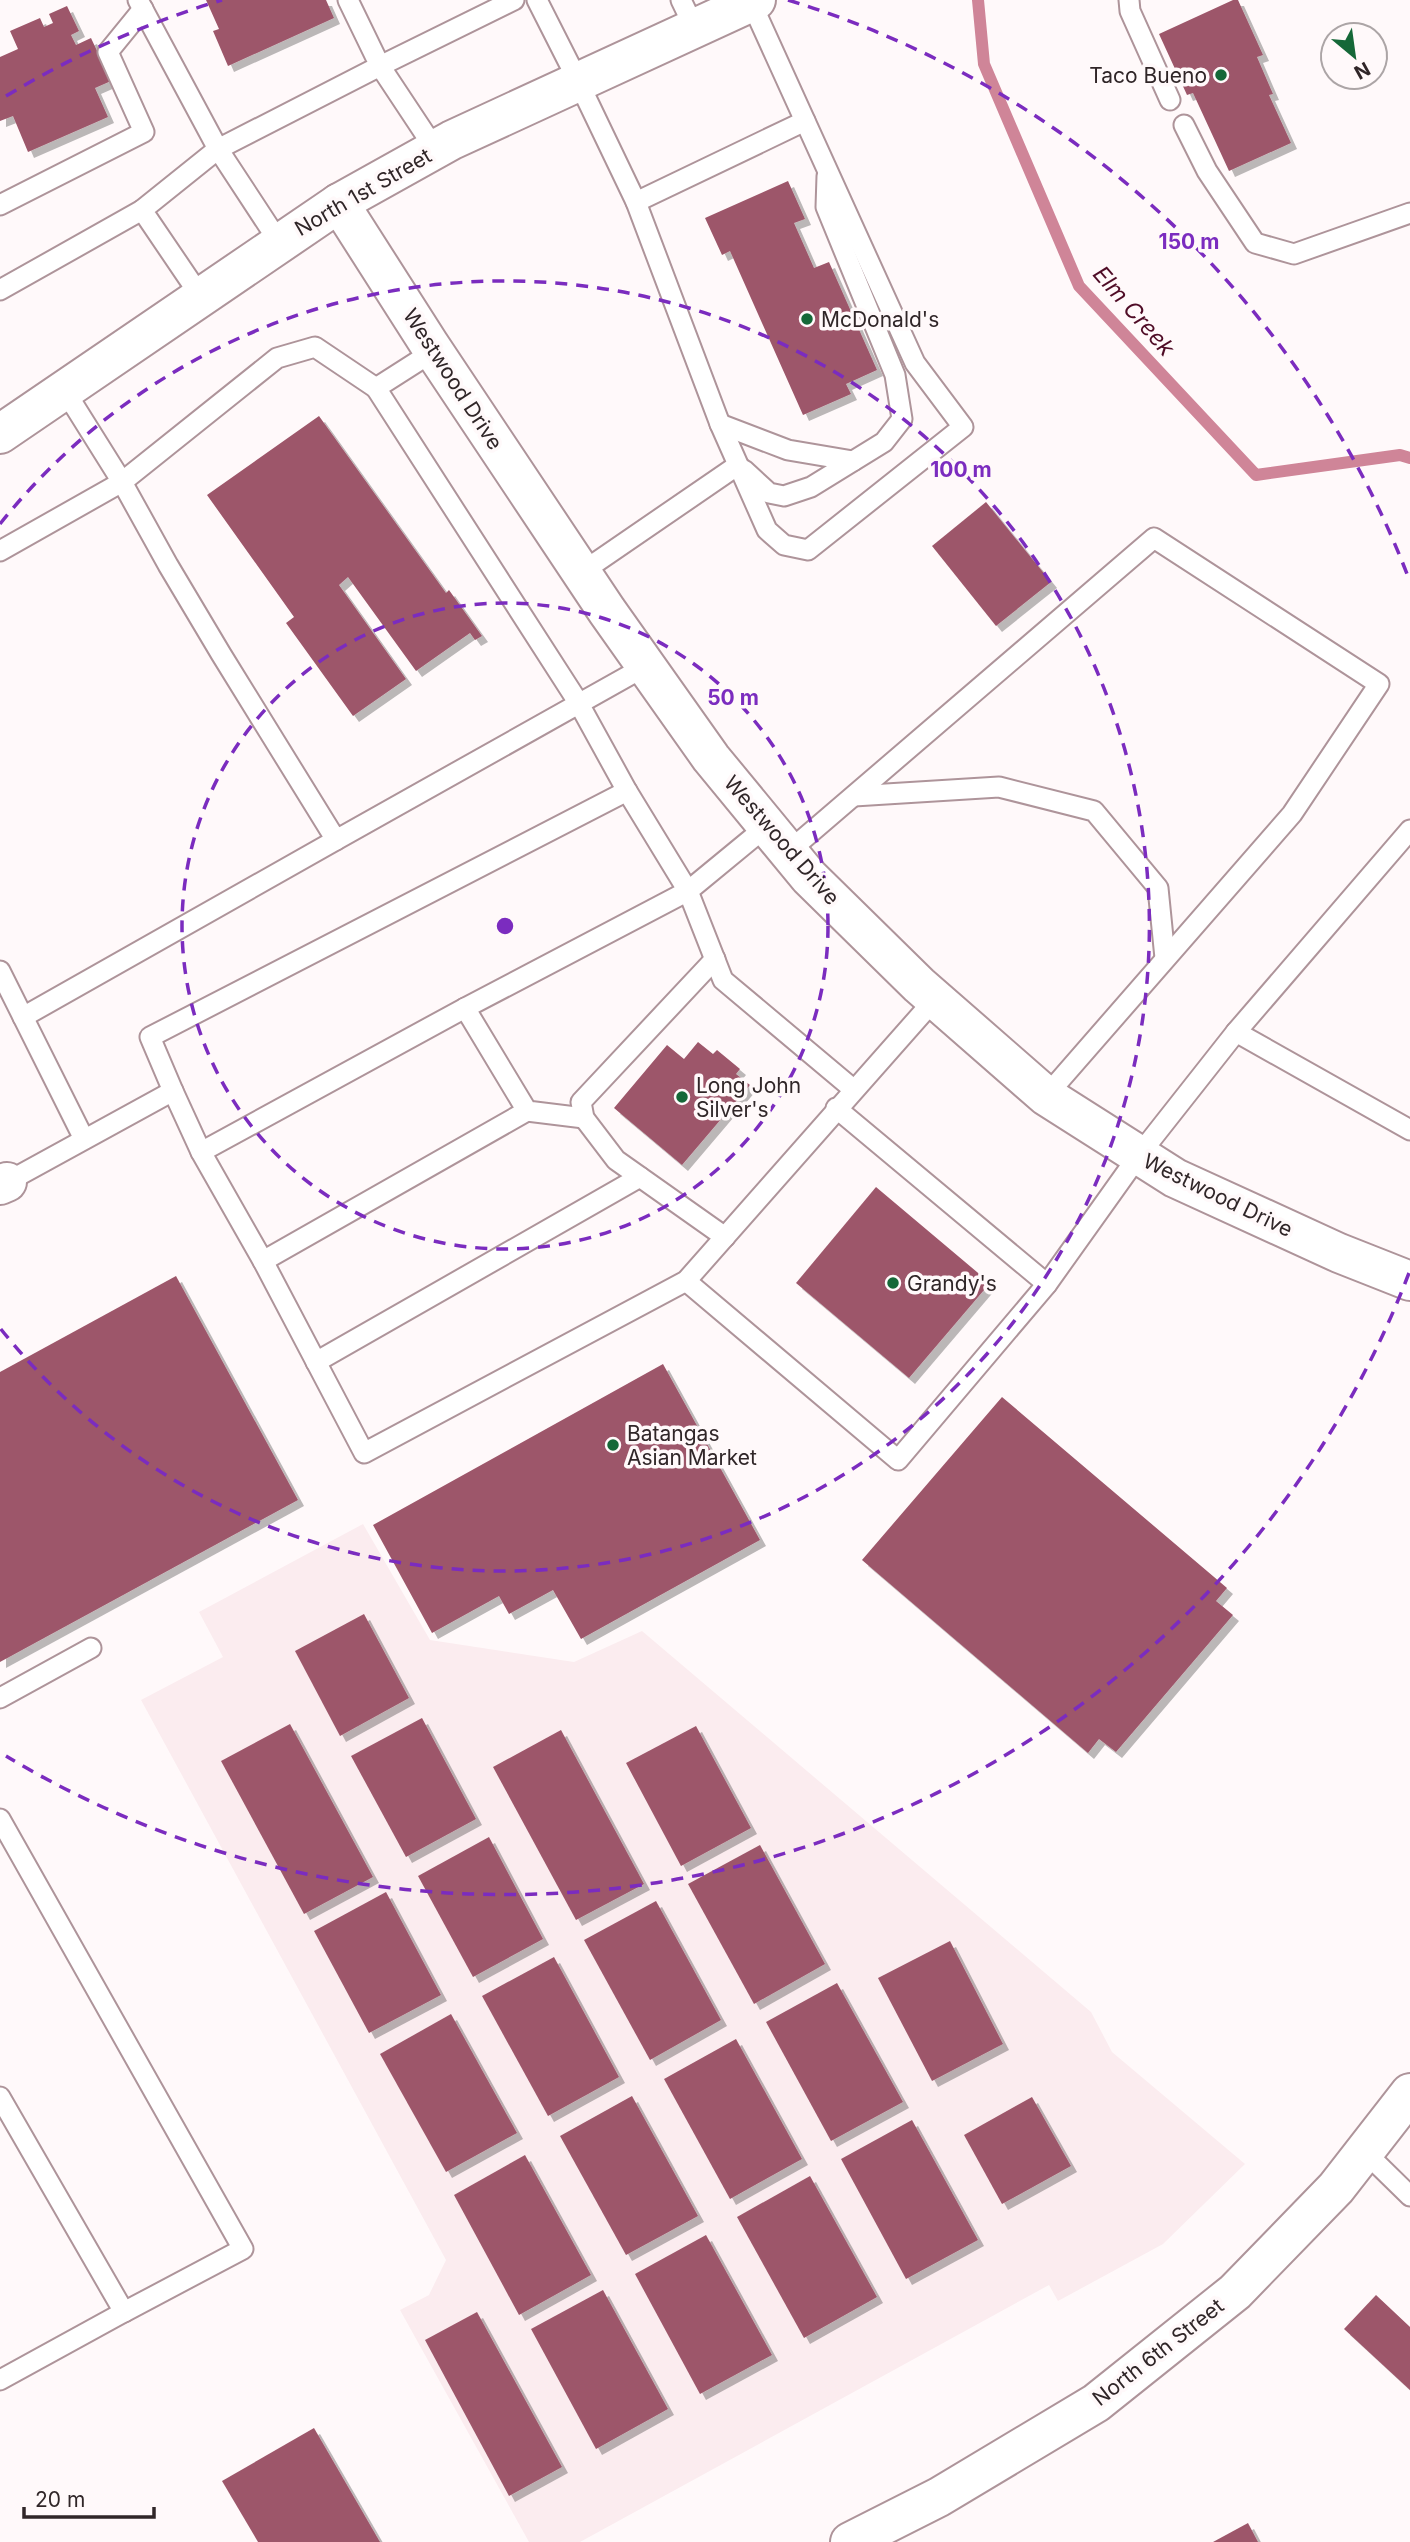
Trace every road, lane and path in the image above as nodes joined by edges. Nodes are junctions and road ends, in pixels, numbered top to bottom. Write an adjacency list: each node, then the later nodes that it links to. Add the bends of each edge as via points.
1 (348, 0): 8 (lane)
2 (514, 0): 8 (lane)
3 (537, 0): 9 (lane)
4 (1129, 0): 10 (lane)
5 (753, 1): 7 (main road, North 1st Street); 11 (lane)
6 (141, 5): 13 (lane); 18 (lane, via 108,52 144,132)
7 (688, 14): 9 (main road, North 1st Street)
8 (380, 66): 13 (lane); 14 (lane)
9 (579, 81): 14 (main road, North 1st Street); 16 (lane)
10 (1170, 100)
11 (805, 121): 15 (lane); 16 (lane)
12 (1184, 125): 20 (lane, via 1206,171 1255,243 1294,254)
13 (218, 149): 19 (lane); 21 (lane)
14 (435, 149): 17 (main road, North 1st Street)
15 (828, 171): 29 (lane, via 825,207 895,375 902,419 884,443); 30 (lane, via 915,363 963,427 807,550 784,545 767,530)
16 (636, 202): 27 (lane)
17 (339, 203): 21 (main road, North 1st Street); 24 (main road, Westwood Drive)
18 (0, 205)
19 (142, 210): 22 (lane); 23 (lane)
20 (1408, 214)
21 (279, 242): 23 (main road, North 1st Street)
22 (0, 290)
23 (201, 297): 26 (main road, North 1st Street)
24 (434, 351): 25 (lane); 33 (main road, Westwood Drive)
25 (376, 388): 31 (lane, via 315,347 277,358); 35 (lane)
26 (65, 391): 28 (main road, North 1st Street); 31 (lane)
27 (720, 424): 29 (lane, via 788,450); 30 (lane)
28 (0, 434)
29 (853, 461): 30 (lane, via 811,487 784,496 769,493)
30 (738, 465): 33 (lane)
31 (122, 482): 32 (lane); 39 (lane, via 167,565)
32 (0, 551)
33 (582, 572): 34 (main road, Westwood Drive)
34 (646, 666): 35 (lane); 40 (main road, Westwood Drive, via 711,758)
35 (578, 702): 36 (lane); 39 (lane)
36 (627, 791): 41 (lane); 50 (lane, via 150,1037)
37 (854, 796): 40 (lane); 42 (lane, via 999,787 1094,811 1158,888); 42 (lane, via 1154,538 1379,684 1292,814)
38 (1410, 830): 48 (lane)
39 (336, 839): 47 (lane)
40 (778, 839): 41 (lane); 45 (main road, Westwood Drive, via 809,877)
41 (688, 891): 43 (lane); 46 (lane)
42 (1165, 958): 51 (lane)
43 (715, 959): 49 (lane, via 723,980); 54 (lane, via 581,1102)
44 (0, 971): 47 (lane)
45 (935, 999): 49 (lane); 51 (main road, Westwood Drive)
46 (465, 1008): 53 (lane); 57 (lane)
47 (23, 1017): 56 (lane)
48 (1236, 1032): 55 (lane); 58 (lane)
49 (853, 1090): 52 (lane)
50 (173, 1091): 56 (lane); 57 (lane)
51 (1046, 1096): 58 (main road, Westwood Drive)
52 (836, 1108): 61 (lane); 65 (lane)
53 (527, 1111): 54 (lane); 62 (lane)
54 (584, 1118): 59 (lane, via 616,1160)
55 (1410, 1130)
56 (84, 1139): 60 (lane)
57 (201, 1152): 62 (lane)
58 (1139, 1155): 64 (main road, Westwood Drive, via 1175,1178); 65 (lane)
59 (640, 1177): 61 (lane); 66 (lane)
60 (2, 1178)
61 (725, 1237): 63 (lane)
62 (263, 1261): 66 (lane)
63 (686, 1281): 65 (lane, via 898,1460); 66 (lane, via 364,1453)
64 (1410, 1281)
65 (1047, 1284)
66 (316, 1362)
67 (91, 1648): 68 (lane)
68 (0, 1698)
69 (0, 1819): 74 (lane, via 243,2249)
70 (1410, 2093): 72 (main road, North 6th Street)
71 (0, 2097): 74 (lane)
72 (1364, 2151): 73 (lane); 76 (main road, North 6th Street, via 1336,2188 1235,2292 1096,2403 939,2497)
73 (1410, 2196)
74 (124, 2312): 75 (lane)
75 (1, 2376)
76 (850, 2542)

